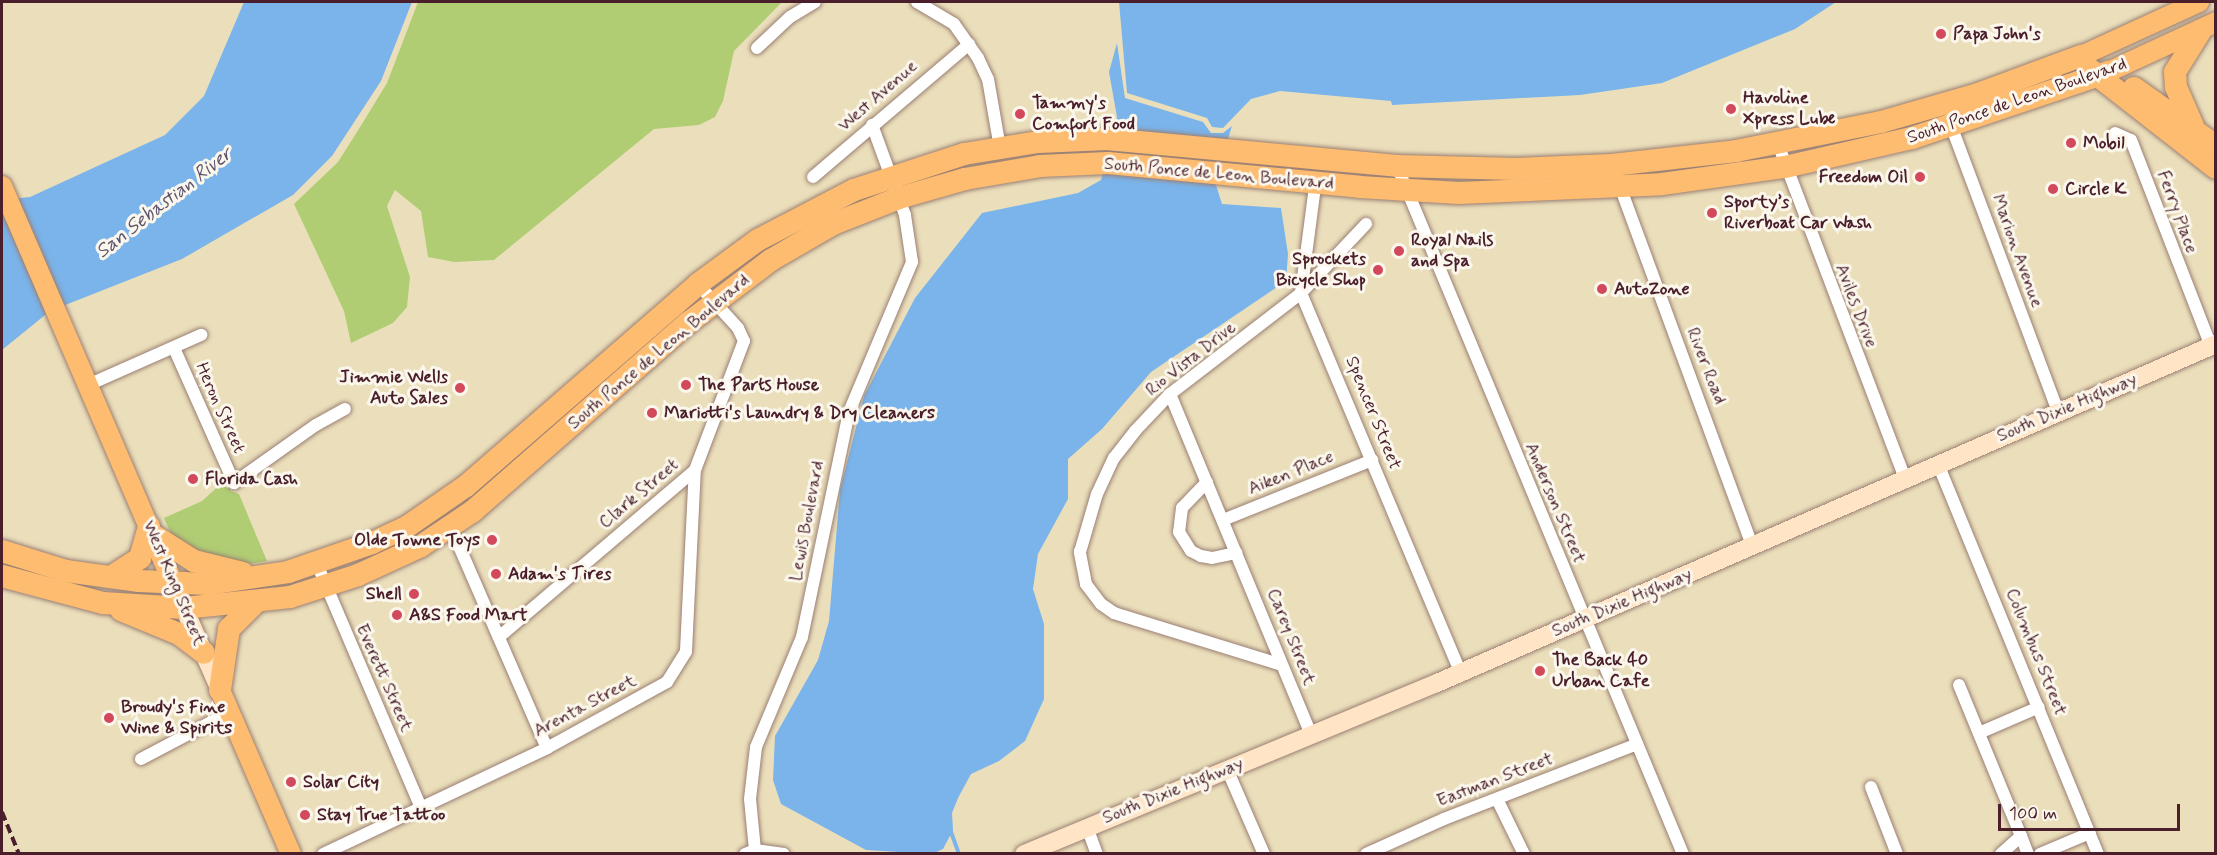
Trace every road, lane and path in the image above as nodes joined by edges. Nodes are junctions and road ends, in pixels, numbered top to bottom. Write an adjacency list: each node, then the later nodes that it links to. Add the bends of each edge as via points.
1 (815, 2): 6 (street)
2 (917, 2): 5 (street, via 954,24)
3 (2199, 2): 7 (main road, South Ponce de Leon Boulevard)
4 (2208, 26): 8 (main road, South Ponce de Leon Boulevard); 12 (highway, via 2175,72 2176,87)
5 (969, 44): 10 (street, West Avenue); 16 (street, via 988,79)
6 (757, 48)
7 (2081, 56): 8 (highway); 9 (highway, South Ponce de Leon Boulevard)
8 (2101, 74): 11 (highway, South Ponce de Leon Boulevard); 12 (highway); 21 (highway)
9 (1944, 105): 11 (street, Marion Avenue); 14 (highway, South Ponce de Leon Boulevard)
10 (872, 125): 22 (street, Lewis Boulevard); 23 (street, West Avenue)
11 (1952, 127): 20 (highway, South Ponce de Leon Boulevard); 39 (street, Marion Avenue)
12 (2194, 127): 15 (highway)
13 (2115, 133): 34 (street, Ferry Place, via 2131,140)
14 (1778, 144): 18 (highway, South Ponce de Leon Boulevard); 20 (street, Aviles Drive)
15 (2216, 146)
16 (1000, 148): 17 (highway, South Ponce de Leon Boulevard, via 1107,139); 22 (highway, South Ponce de Leon Boulevard)
17 (1318, 159): 19 (highway, South Ponce de Leon Boulevard); 24 (street)
18 (1612, 165): 19 (highway, South Ponce de Leon Boulevard, via 1516,169); 26 (street, River Road)
19 (1396, 166): 27 (street, Anderson Street)
20 (1785, 167): 26 (highway, South Ponce de Leon Boulevard); 43 (street, Aviles Drive)
21 (2216, 168)
22 (891, 176): 28 (street, Lewis Boulevard); 30 (highway, South Ponce de Leon Boulevard, via 787,222)
23 (813, 177)
24 (1316, 183): 27 (highway, South Ponce de Leon Boulevard); 28 (highway, South Ponce de Leon Boulevard, via 1152,165 1073,164 1003,171); 31 (street)
25 (3, 188): 36 (main road, West King Street)
26 (1621, 188): 27 (highway, South Ponce de Leon Boulevard, via 1513,193); 49 (street, River Road)
27 (1406, 190): 61 (street, Anderson Street)
28 (899, 198): 32 (highway, South Ponce de Leon Boulevard, via 833,224 771,260); 82 (street, Lewis Boulevard, via 910,234 912,262 849,412 802,637 756,747 750,799)
29 (1366, 224): 31 (street, Rio Vista Drive)
30 (698, 284): 32 (street, Clark Street); 45 (highway, South Ponce de Leon Boulevard)
31 (1301, 293): 37 (street, Rio Vista Drive); 40 (street, Spencer Street)
32 (714, 302): 42 (street, Clark Street, via 738,328 744,341); 47 (highway, South Ponce de Leon Boulevard, via 498,491)
33 (201, 335): 35 (street)
34 (2213, 345): 39 (main road, South Dixie Highway)
35 (174, 348): 36 (street); 38 (street, Heron Street, via 234,483)
36 (88, 385): 48 (main road, West King Street)
37 (1170, 394): 44 (street, Carey Street); 64 (street, Rio Vista Drive, via 1114,458 1096,494 1080,552 1086,584 1095,598 1114,613)
38 (345, 409)
39 (2058, 411): 41 (main road, South Dixie Highway)
40 (1372, 460): 46 (street, Aiken Place); 65 (street, Spencer Street)
41 (1938, 464): 43 (main road, South Dixie Highway); 68 (street, Columbus Street)
42 (695, 470): 62 (street, Clark Street); 73 (street, Arenta Street, via 686,651 682,663 657,689)
43 (1905, 479): 49 (main road, South Dixie Highway)
44 (1207, 482): 46 (street, Carey Street); 51 (street, via 1185,502 1179,532 1191,550 1201,556 1212,558)
45 (440, 506): 47 (street); 52 (highway, South Ponce de Leon Boulevard, via 379,540)
46 (1223, 520): 51 (street, Carey Street)
47 (451, 527): 57 (highway, South Ponce de Leon Boulevard, via 389,562); 62 (street)
48 (151, 531): 54 (highway, via 194,561); 55 (highway, via 140,558); 56 (main road, West King Street)
49 (1752, 546): 61 (main road, South Dixie Highway)
50 (5, 552): 55 (highway, South Ponce de Leon Boulevard, via 66,571)
51 (1236, 552): 64 (street, Carey Street)
52 (317, 564): 54 (highway, South Ponce de Leon Boulevard); 57 (street, Everett Street)
53 (2, 576): 59 (highway)
54 (268, 576): 56 (highway, South Ponce de Leon Boulevard)
55 (111, 577): 56 (highway, South Ponce de Leon Boulevard)
56 (175, 583): 60 (main road, West King Street)
57 (325, 587): 58 (highway, South Ponce de Leon Boulevard); 78 (street, Everett Street)
58 (256, 602): 60 (highway, South Ponce de Leon Boulevard); 67 (highway, via 229,629 223,647)
59 (103, 603): 60 (highway, South Ponce de Leon Boulevard); 63 (highway, via 179,634)
60 (184, 608): 63 (main road, West King Street)
61 (1584, 620): 65 (main road, South Dixie Highway); 72 (street, Anderson Street)
62 (499, 637): 73 (street)
63 (204, 654): 67 (main road, West King Street)
64 (1282, 665): 71 (street, Carey Street)
65 (1461, 673): 71 (main road, South Dixie Highway)
66 (1959, 685): 70 (street)
67 (220, 690): 69 (main road, West King Street)
68 (2039, 707): 70 (street); 80 (street, Columbus Street)
69 (230, 712): 74 (street); 83 (main road, West King Street)
70 (1979, 733): 81 (street)
71 (1311, 735): 75 (main road, South Dixie Highway)
72 (1637, 744): 77 (street, Eastman Street); 91 (street, Anderson Street)
73 (547, 748): 78 (street, Arenta Street)
74 (141, 759)
75 (1227, 769): 79 (main road, South Dixie Highway); 88 (street)
76 (1871, 787): 92 (street)
77 (1497, 799): 89 (street, Eastman Street); 90 (street)
78 (420, 806): 84 (street, Arenta Street)
79 (1087, 827): 86 (main road, South Dixie Highway); 87 (street)
80 (2090, 833): 95 (street); 96 (street, Columbus Street)
81 (2022, 836): 93 (street); 94 (street)
82 (750, 852): 85 (street, Lewis Boulevard)
83 (291, 854)
84 (322, 854)
85 (784, 854)
86 (1024, 854)
87 (1097, 854)
88 (1264, 854)
89 (1366, 854)
90 (1524, 854)
91 (1683, 854)
92 (1897, 854)
93 (2001, 854)
94 (2028, 854)
95 (2040, 854)
96 (2098, 854)

